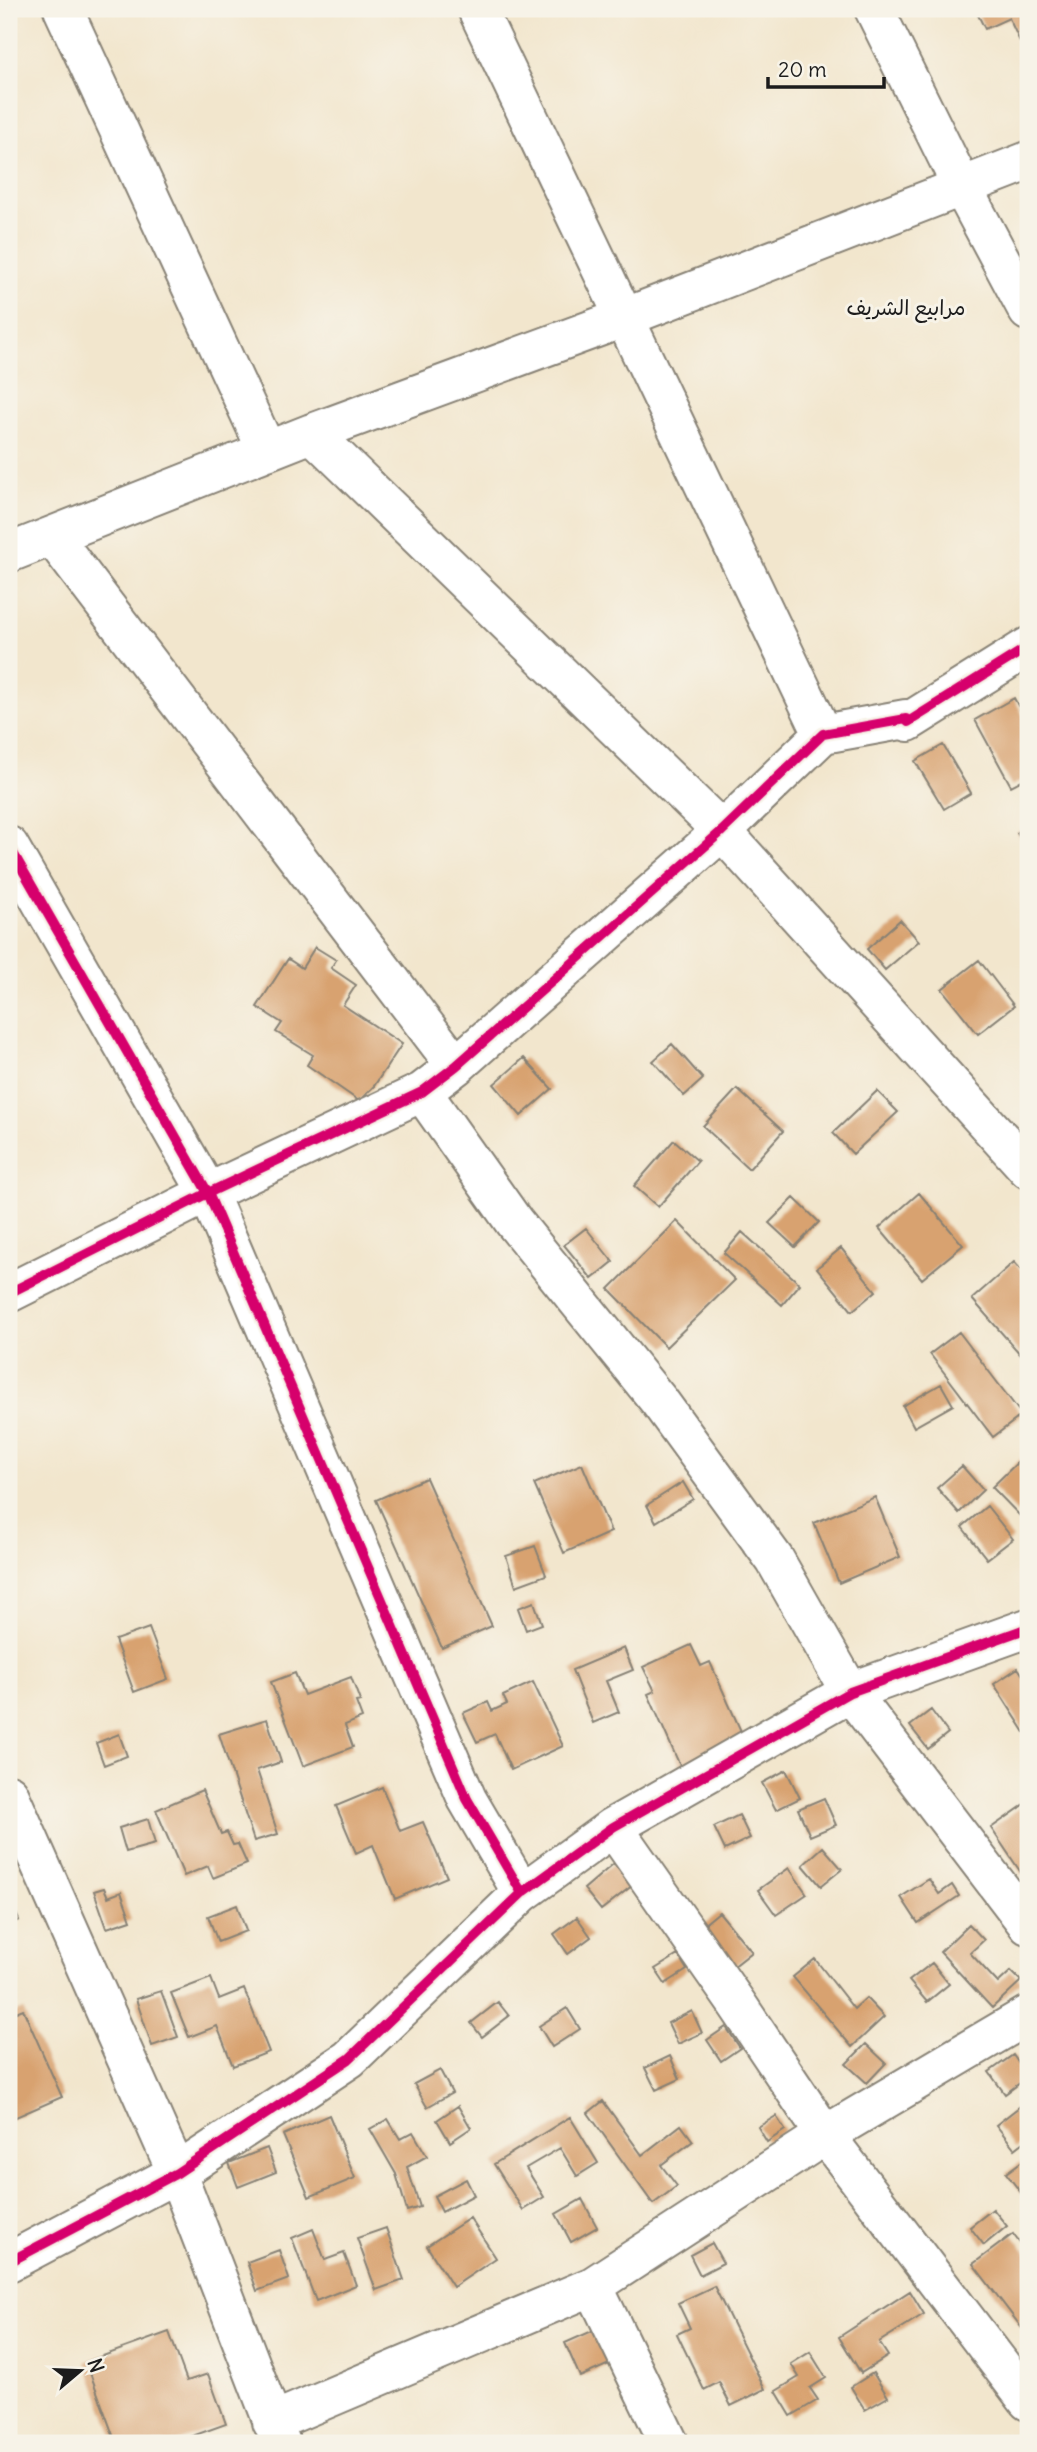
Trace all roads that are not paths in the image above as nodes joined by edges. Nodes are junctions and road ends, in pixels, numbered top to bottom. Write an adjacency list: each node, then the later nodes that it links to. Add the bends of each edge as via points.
1 (63, 9): 9 (street)
2 (477, 9): 7 (street)
3 (874, 9): 5 (street)
4 (1028, 161): 5 (street)
5 (962, 187): 6 (street); 7 (street)
6 (1028, 310)
7 (626, 317): 8 (street); 13 (street)
8 (312, 433): 9 (street); 14 (street)
9 (267, 451): 10 (street)
10 (52, 536): 11 (street); 16 (street)
11 (9, 553)
12 (1028, 647): 13 (street, via 908,722)
13 (823, 734): 14 (street)
14 (722, 831): 16 (street); 18 (street)
15 (9, 846): 19 (street)
16 (456, 1066): 17 (street)
17 (422, 1092): 19 (street); 22 (street, via 514,1222 659,1401 775,1560)
18 (1028, 1168)
19 (208, 1193): 20 (street); 25 (street, via 467,1799)
20 (9, 1293)
21 (1028, 1628): 22 (street)
22 (850, 1692): 24 (street); 26 (street)
23 (9, 1794): 29 (street)
24 (613, 1827): 25 (street); 28 (street)
25 (522, 1893): 29 (street, via 349,2059)
26 (1028, 1925)
27 (1028, 2015): 28 (street)
28 (825, 2135): 31 (street); 32 (street)
29 (177, 2173): 30 (street); 33 (street)
30 (9, 2262)
31 (593, 2286): 33 (street); 34 (street)
32 (1028, 2401)
33 (277, 2432)
34 (669, 2443)

